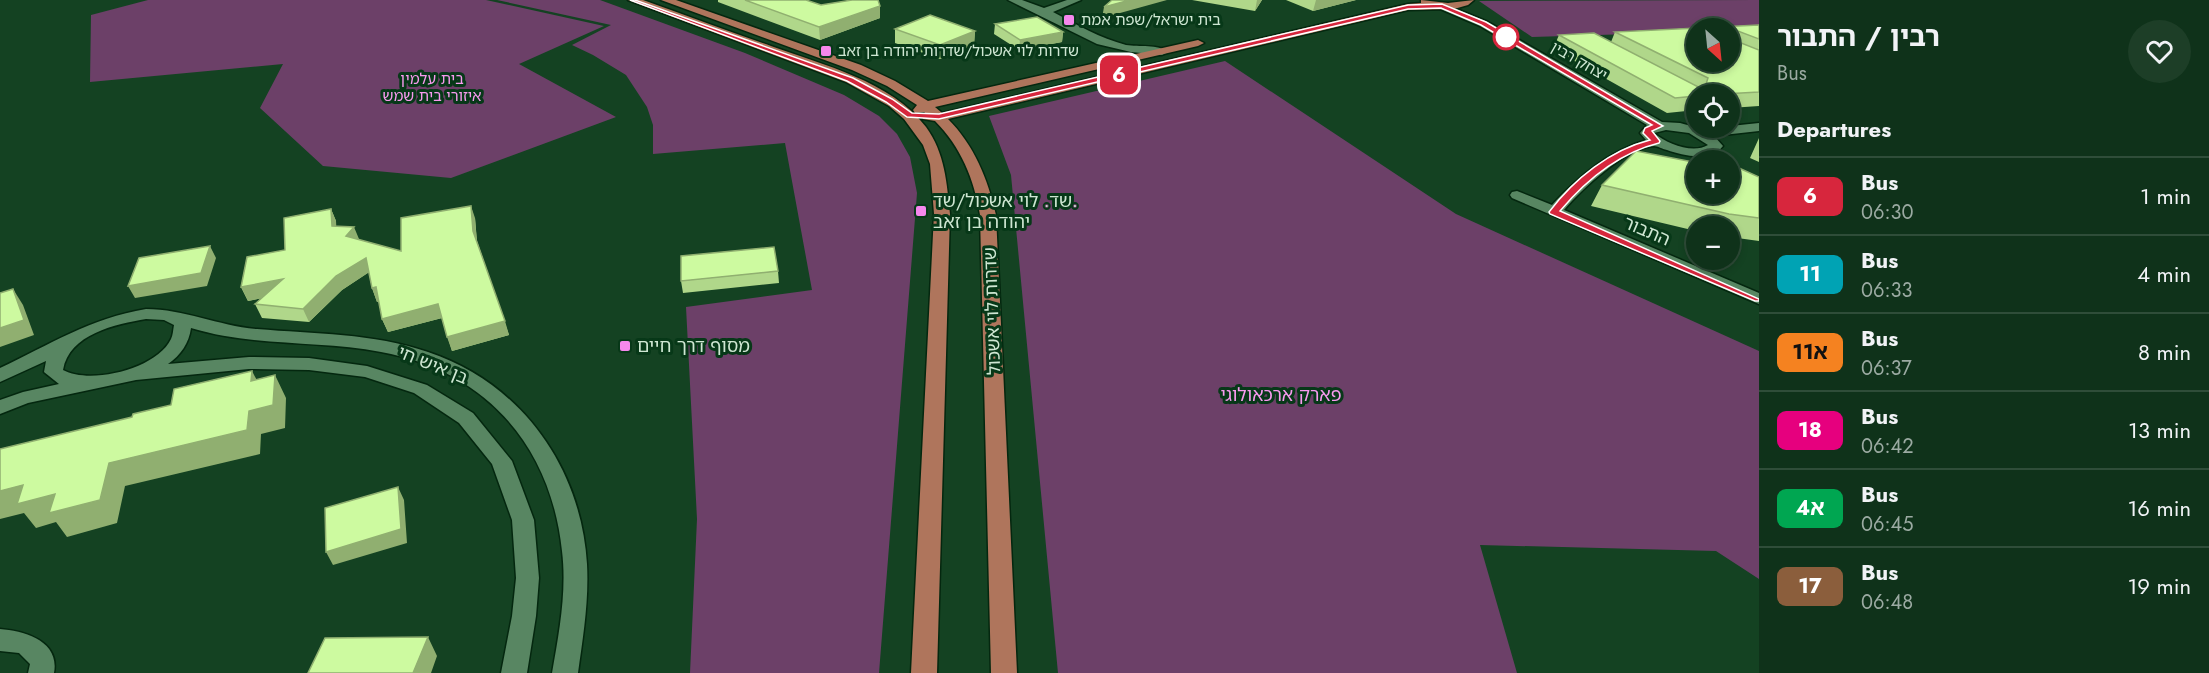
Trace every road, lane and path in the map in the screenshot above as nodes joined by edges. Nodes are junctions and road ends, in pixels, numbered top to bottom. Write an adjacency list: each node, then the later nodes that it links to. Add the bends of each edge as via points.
1 (633, 0): 16 (main road, שדרות לוי אשכול, via 850,79 889,100)
2 (666, 0): 16 (main road, שדרות לוי אשכול, via 868,72 892,84)
3 (1013, 0): 9 (street)
4 (1076, 0): 9 (street)
5 (1389, 0): 10 (main road)
6 (1417, 0): 8 (main road)
7 (1467, 2): 8 (main road); 11 (street, יצחק רבין, via 1466,9)
8 (1439, 5): 11 (street, יצחק רבין); 16 (main road, via 1398,9)
9 (1044, 12): 13 (street)
10 (1299, 20)
11 (1484, 24): 18 (street, יצחק רבין)
12 (1208, 41): 14 (main road)
13 (1101, 42): 14 (street); 15 (street, via 1110,56)
14 (1162, 52): 15 (main road)
15 (1099, 66): 16 (main road)
16 (925, 112): 39 (main road, שדרות לוי אשכול, via 929,142 941,179); 40 (main road, שדרות לוי אשכול, via 964,148 982,183 988,214)
17 (1740, 120): 19 (street)
18 (1659, 126): 20 (street); 23 (street, via 1647,133)
19 (1755, 127): 21 (street)
20 (1686, 129)
21 (1740, 129)
22 (1709, 138): 24 (street, via 1716,146)
23 (1656, 141): 25 (street); 27 (street, via 1612,158)
24 (1713, 150)
25 (1686, 151)
26 (1516, 195): 27 (street, התבור)
27 (1554, 212): 28 (street, התבור)
28 (1759, 299)
29 (176, 317): 30 (street, בן איש חי, via 127,317 106,322); 31 (street, via 183,324 180,343 170,354); 38 (street, בן איש חי, via 228,333 338,340 421,356 480,384 510,408 535,436 555,472 568,508 574,553 574,609)
30 (71, 341): 32 (street); 33 (street, via 53,362 53,372 72,383)
31 (134, 374): 33 (street); 37 (street, בן איש חי, via 212,364 318,363 394,377 447,404 496,453 514,487 524,520 528,563 525,617)
32 (0, 376)
33 (90, 384): 34 (street, via 23,398)
34 (0, 407)
35 (0, 640): 36 (street, via 19,640 36,649 43,663)
36 (40, 673)
37 (514, 673)
38 (565, 673)
39 (924, 673)
40 (1004, 673)

